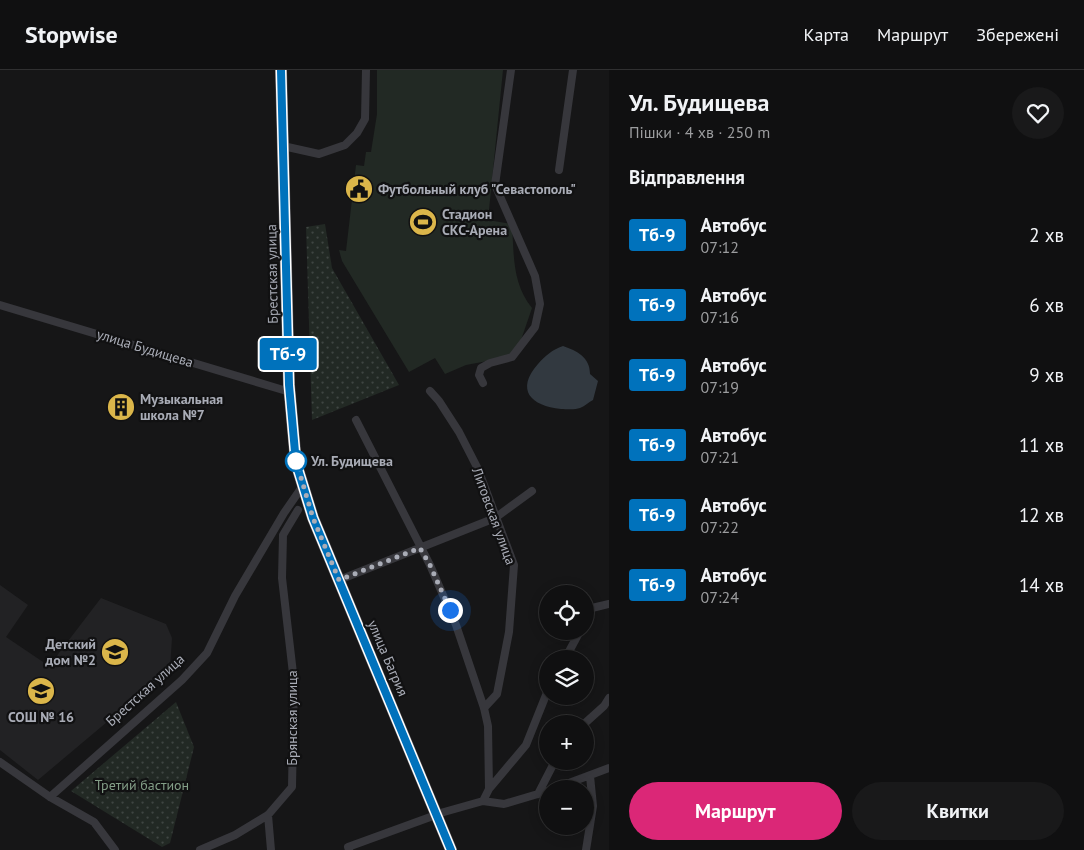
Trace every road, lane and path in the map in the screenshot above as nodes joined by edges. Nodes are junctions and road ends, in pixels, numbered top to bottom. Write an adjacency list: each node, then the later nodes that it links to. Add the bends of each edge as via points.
1 (281, 70): 5 (main road, Брестская улица)
2 (366, 70): 5 (street, via 365,120 345,145 319,154)
3 (510, 70): 8 (street, via 495,185 535,276 540,304 535,327 524,344 512,358 481,368 479,375)
4 (573, 70): 6 (street)
5 (283, 146): 10 (main road, Брестская улица)
6 (559, 170)
7 (0, 305): 10 (street, улица Будищева)
8 (483, 383)
9 (430, 391): 15 (street, Литовская улица, via 459,432 478,469)
10 (290, 392): 12 (main road, Брестская улица, via 296,463)
11 (356, 420): 16 (street)
12 (301, 482): 17 (main road, улица Багрия); 31 (street, Брестская улица, via 207,653 182,680)
13 (532, 491): 15 (street)
14 (298, 510): 33 (street, Брянская улица, via 284,535 282,578 294,682 292,787)
15 (495, 518): 16 (street); 22 (street, Литовская улица, via 514,565 509,632 498,685 496,694)
16 (420, 548): 17 (street); 22 (street, via 456,625)
17 (339, 580): 34 (main road, улица Багрия)
18 (609, 604): 19 (street)
19 (594, 607)
20 (609, 698): 23 (street)
21 (542, 705): 29 (street, via 526,745)
22 (484, 708): 29 (street, via 488,726)
23 (594, 715)
24 (0, 762): 31 (street)
25 (609, 768): 27 (street)
26 (550, 770): 30 (street)
27 (590, 776): 28 (street); 40 (street, via 593,806)
28 (579, 780)
29 (489, 789): 32 (street)
30 (538, 794): 32 (street, via 504,804)
31 (50, 797): 36 (street, via 94,822)
32 (483, 801): 34 (street)
33 (268, 815): 37 (street, Брянская улица, via 236,835); 38 (street)
34 (436, 816): 35 (street); 39 (main road, улица Багрия)
35 (349, 849)
36 (115, 850)
37 (200, 850)
38 (272, 850)
39 (451, 850)
40 (586, 850)

